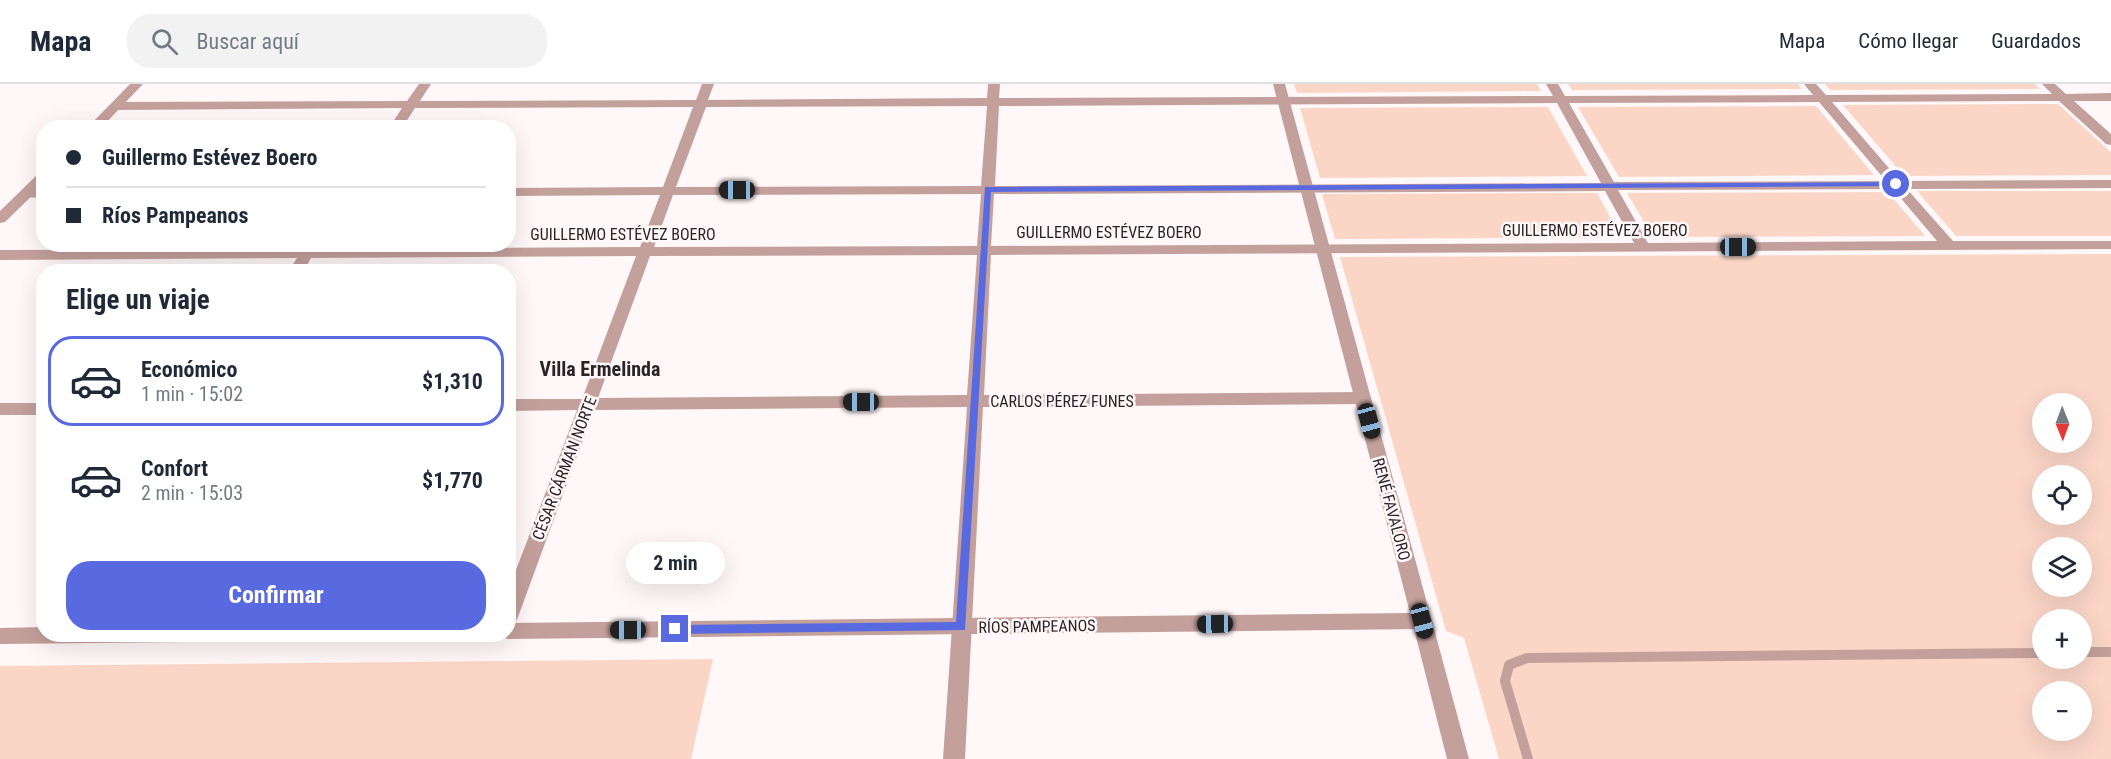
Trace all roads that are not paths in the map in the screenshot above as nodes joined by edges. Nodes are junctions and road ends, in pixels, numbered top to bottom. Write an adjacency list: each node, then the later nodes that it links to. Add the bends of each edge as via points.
1 (137, 84): 17 (street)
2 (425, 84): 16 (street)
3 (708, 84): 15 (street, CÉSAR CÁRMAN NORTE)
4 (994, 84): 14 (street)
5 (1279, 84): 13 (street, RENÉ FAVALORO)
6 (1552, 84): 12 (street)
7 (1810, 84): 11 (street)
8 (2048, 84): 9 (street)
9 (2062, 97): 10 (street); 11 (street); 20 (street)
10 (2111, 97)
11 (1822, 98): 12 (street); 22 (street)
12 (1560, 99): 13 (street); 24 (street)
13 (1284, 100): 14 (street); 25 (street, RENÉ FAVALORO)
14 (993, 102): 15 (street); 26 (street)
15 (701, 103): 16 (street); 27 (street, CÉSAR CÁRMAN NORTE)
16 (411, 105): 17 (street); 19 (street)
17 (115, 106): 18 (street)
18 (101, 120)
19 (401, 120)
20 (2111, 141)
21 (36, 184): 29 (street)
22 (1896, 184): 23 (street); 24 (street); 33 (street)
23 (2111, 184)
24 (1609, 186): 25 (street); 34 (street)
25 (1307, 188): 26 (street); 35 (street, RENÉ FAVALORO)
26 (988, 189): 27 (street); 36 (street)
27 (669, 191): 28 (street); 39 (street, CÉSAR CÁRMAN NORTE)
28 (516, 192)
29 (26, 194): 30 (street); 31 (street)
30 (36, 194)
31 (0, 219)
32 (2111, 245): 33 (street, GUILLERMO ESTÉVEZ BOERO)
33 (1949, 246): 34 (street, GUILLERMO ESTÉVEZ BOERO)
34 (1644, 248): 35 (street, GUILLERMO ESTÉVEZ BOERO)
35 (1323, 249): 36 (street, GUILLERMO ESTÉVEZ BOERO); 41 (street, RENÉ FAVALORO)
36 (984, 250): 39 (street, GUILLERMO ESTÉVEZ BOERO); 42 (street)
37 (516, 251): 39 (street, GUILLERMO ESTÉVEZ BOERO)
38 (155, 252): 40 (street, GUILLERMO ESTÉVEZ BOERO)
39 (646, 252): 43 (street, CÉSAR CÁRMAN NORTE)
40 (0, 255)
41 (1363, 398): 42 (street, CARLOS PÉREZ FUNES); 48 (street, RENÉ FAVALORO)
42 (975, 401): 43 (street, CARLOS PÉREZ FUNES); 49 (street)
43 (588, 404): 44 (street, CARLOS PÉREZ FUNES); 47 (street, CÉSAR CÁRMAN NORTE)
44 (516, 405)
45 (36, 409): 46 (street)
46 (0, 410)
47 (516, 596)
48 (1422, 621): 49 (street, RÍOS PAMPEANOS); 57 (street, RENÉ FAVALORO)
49 (961, 627): 50 (street, RÍOS PAMPEANOS); 56 (street)
50 (516, 631)
51 (36, 634): 52 (street)
52 (0, 636)
53 (2092, 652): 54 (lane)
54 (2111, 652)
55 (2032, 653): 58 (lane, via 1527,658 1509,665 1505,681)
56 (954, 759)
57 (1458, 759)
58 (1528, 759)

